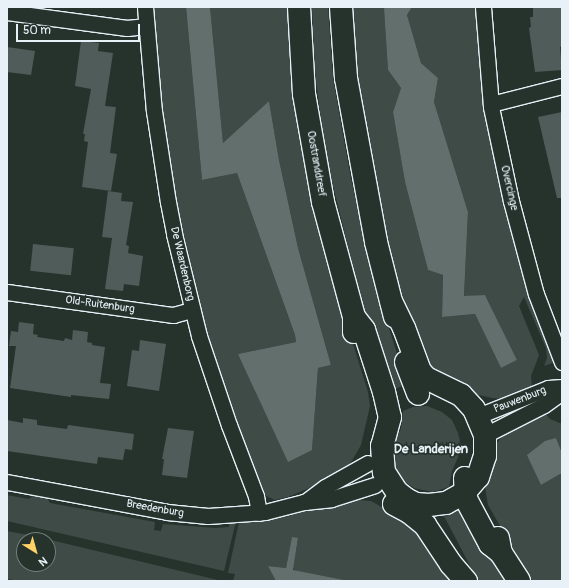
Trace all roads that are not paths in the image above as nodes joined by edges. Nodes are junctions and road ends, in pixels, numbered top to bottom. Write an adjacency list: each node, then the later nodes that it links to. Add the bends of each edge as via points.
1 (145, 7): 6 (street, De Waardenborg)
2 (299, 7): 15 (main road, Oostranddreef, via 304,94 321,194 354,317 364,330 384,392)
3 (341, 7): 12 (main road, via 346,78 376,242 410,376)
4 (483, 7): 8 (street, Overcinge)
5 (7, 12): 6 (street, via 127,28)
6 (146, 26): 10 (street, De Waardenborg, via 163,175)
7 (562, 86): 8 (street)
8 (491, 104): 11 (street, Overcinge, via 511,201 534,286)
9 (7, 292): 10 (street, Old-Ruitenburg, via 173,315)
10 (192, 310): 23 (street, De Waardenborg, via 229,425 256,496)
11 (562, 362)
12 (422, 386): 15 (main road); 16 (main road, via 461,395)
13 (562, 388): 16 (street, Pauwenburg, via 548,388)
14 (562, 392): 16 (street, Pauwenburg, via 544,405)
15 (383, 410): 17 (main road, via 373,424 368,444); 19 (main road, Oostranddreef, via 390,417 384,433 381,454 384,472)
16 (477, 423): 20 (main road, via 473,453 464,482)
17 (368, 463): 19 (main road); 21 (street, Breedenburg)
18 (7, 482): 23 (street, Breedenburg, via 184,515)
19 (382, 483): 21 (street, Breedenburg, via 331,499); 22 (main road, via 416,504)
20 (469, 488): 22 (main road, via 446,503); 25 (main road, via 466,499 490,544 502,553)
21 (304, 502): 23 (street, Breedenburg)
22 (424, 512): 24 (main road, via 461,563)
23 (259, 513)
24 (464, 578)
25 (519, 581)

